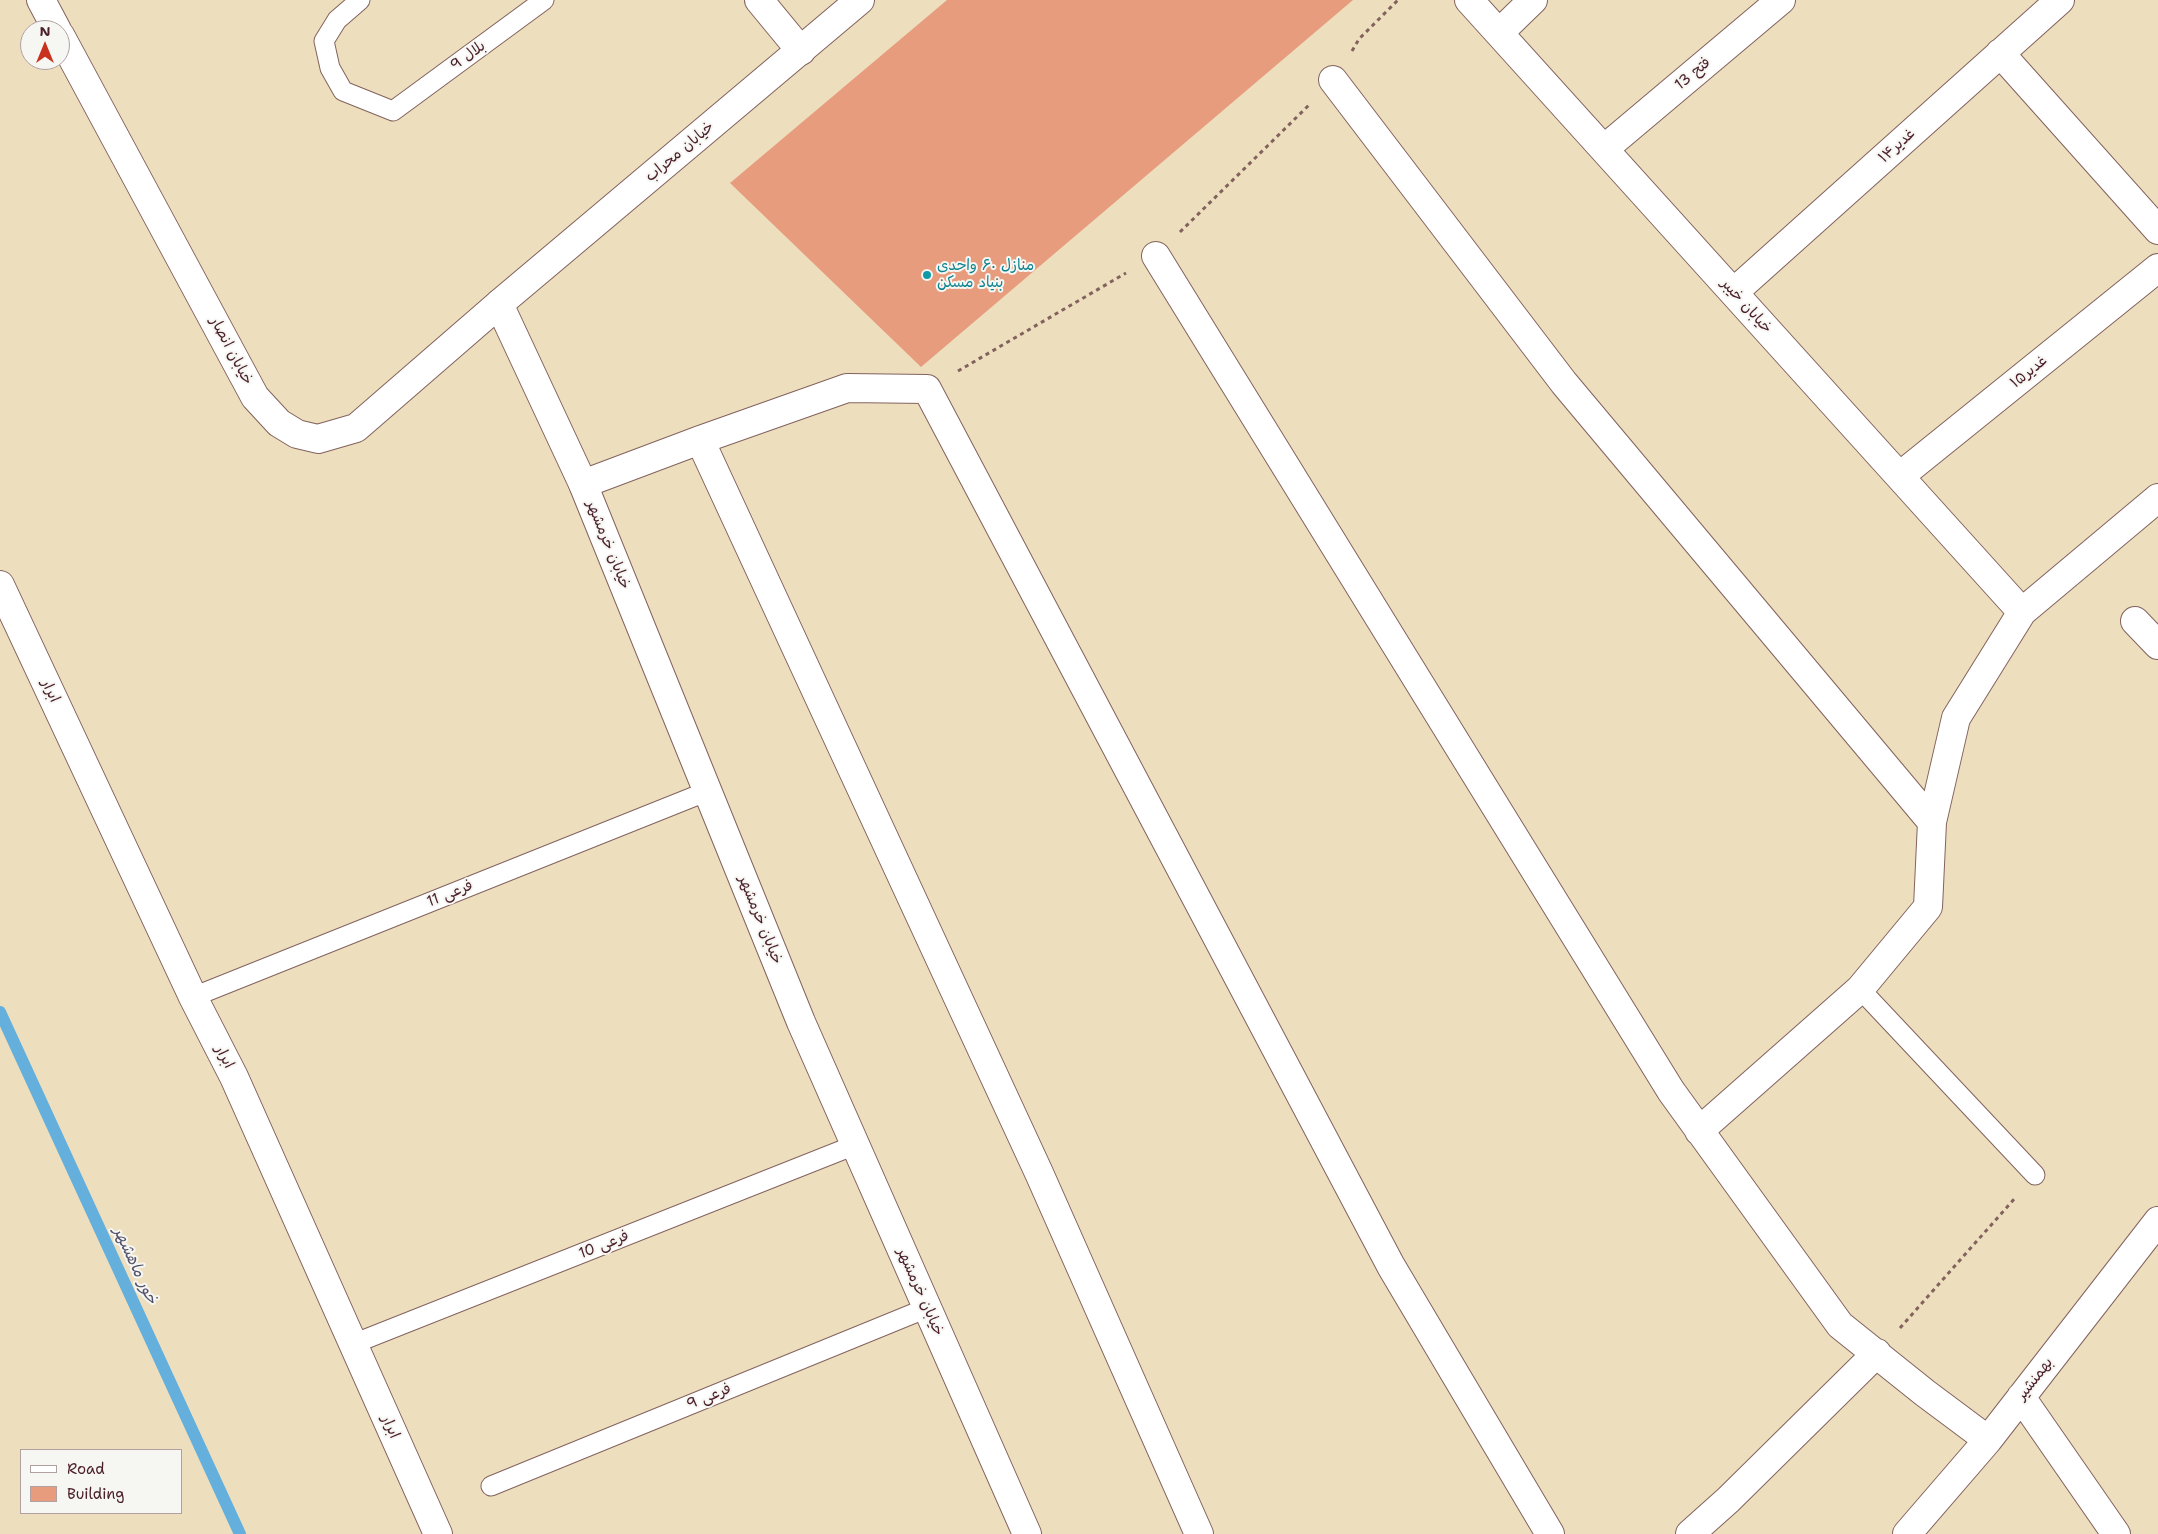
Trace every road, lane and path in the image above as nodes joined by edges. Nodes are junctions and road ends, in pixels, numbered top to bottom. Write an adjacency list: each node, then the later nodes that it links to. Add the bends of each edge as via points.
1 (41, 0): 11 (street)
2 (360, 0): 3 (lane, بلال 9, via 337,20 324,41 330,68 343,91 393,111)
3 (544, 0)
4 (759, 0): 13 (street)
5 (860, 0): 13 (street, خیابان محراب)
6 (1398, 0): 16 (path, via 1359,39)
7 (1469, 0): 12 (street, خیابان خیبر)
8 (1532, 0): 12 (street)
9 (1781, 0): 17 (street, فتح 13)
10 (2060, 0): 15 (street, غدیر۱۴)
11 (52, 20)
12 (1499, 32): 17 (street, خیابان خیبر)
13 (801, 51): 22 (street, خیابان محراب)
14 (70, 53): 22 (street, خیابان انصار, via 256,397 279,424 297,434 318,439 356,428)
15 (2000, 53): 18 (street); 21 (street, غدیر۱۴)
16 (1333, 80): 19 (path); 33 (street, via 1564,383)
17 (1604, 149): 21 (street, خیابان خیبر)
18 (2158, 230)
19 (1156, 256): 23 (path); 36 (street, via 1666,1083)
20 (2158, 268): 25 (street, غدیر۱۵)
21 (1734, 292): 25 (street, خیابان خیبر)
22 (499, 304): 26 (street, خیابان خرمشهر)
23 (927, 388): 24 (street, via 847,388); 49 (street, via 1391,1266)
24 (700, 440): 26 (street); 48 (street, via 1039,1172)
25 (1900, 476): 29 (street, خیابان خیبر)
26 (583, 484): 32 (street, خیابان خرمشهر)
27 (2158, 498): 29 (street)
28 (0, 585): 35 (street, ابرار)
29 (2022, 612): 33 (street, via 1956,718)
30 (2135, 621): 31 (street)
31 (2158, 645)
32 (708, 791): 35 (lane, فرعی 11); 37 (street, خیابان خرمشهر, via 801,1022)
33 (1932, 822): 34 (street, via 1928,907)
34 (1860, 989): 36 (street); 38 (lane)
35 (193, 997): 41 (street, ابرار, via 234,1077)
36 (1700, 1132): 42 (street, via 1840,1325)
37 (855, 1145): 40 (street, خیابان خرمشهر); 41 (lane, فرعی 10)
38 (2035, 1175): 42 (path)
39 (2158, 1221): 43 (street, بهمنشیر)
40 (927, 1308): 45 (lane, فرعی 9); 47 (street, خیابان خرمشهر)
41 (353, 1344): 46 (street, ابرار)
42 (1877, 1353): 44 (street); 50 (street)
43 (2021, 1397): 44 (street, بهمنشیر); 52 (street)
44 (1988, 1440): 51 (street, بهمنشیر)
45 (491, 1486)
46 (438, 1534)
47 (1027, 1534)
48 (1199, 1534)
49 (1550, 1534)
50 (1690, 1534)
51 (1907, 1534)
52 (2116, 1534)

